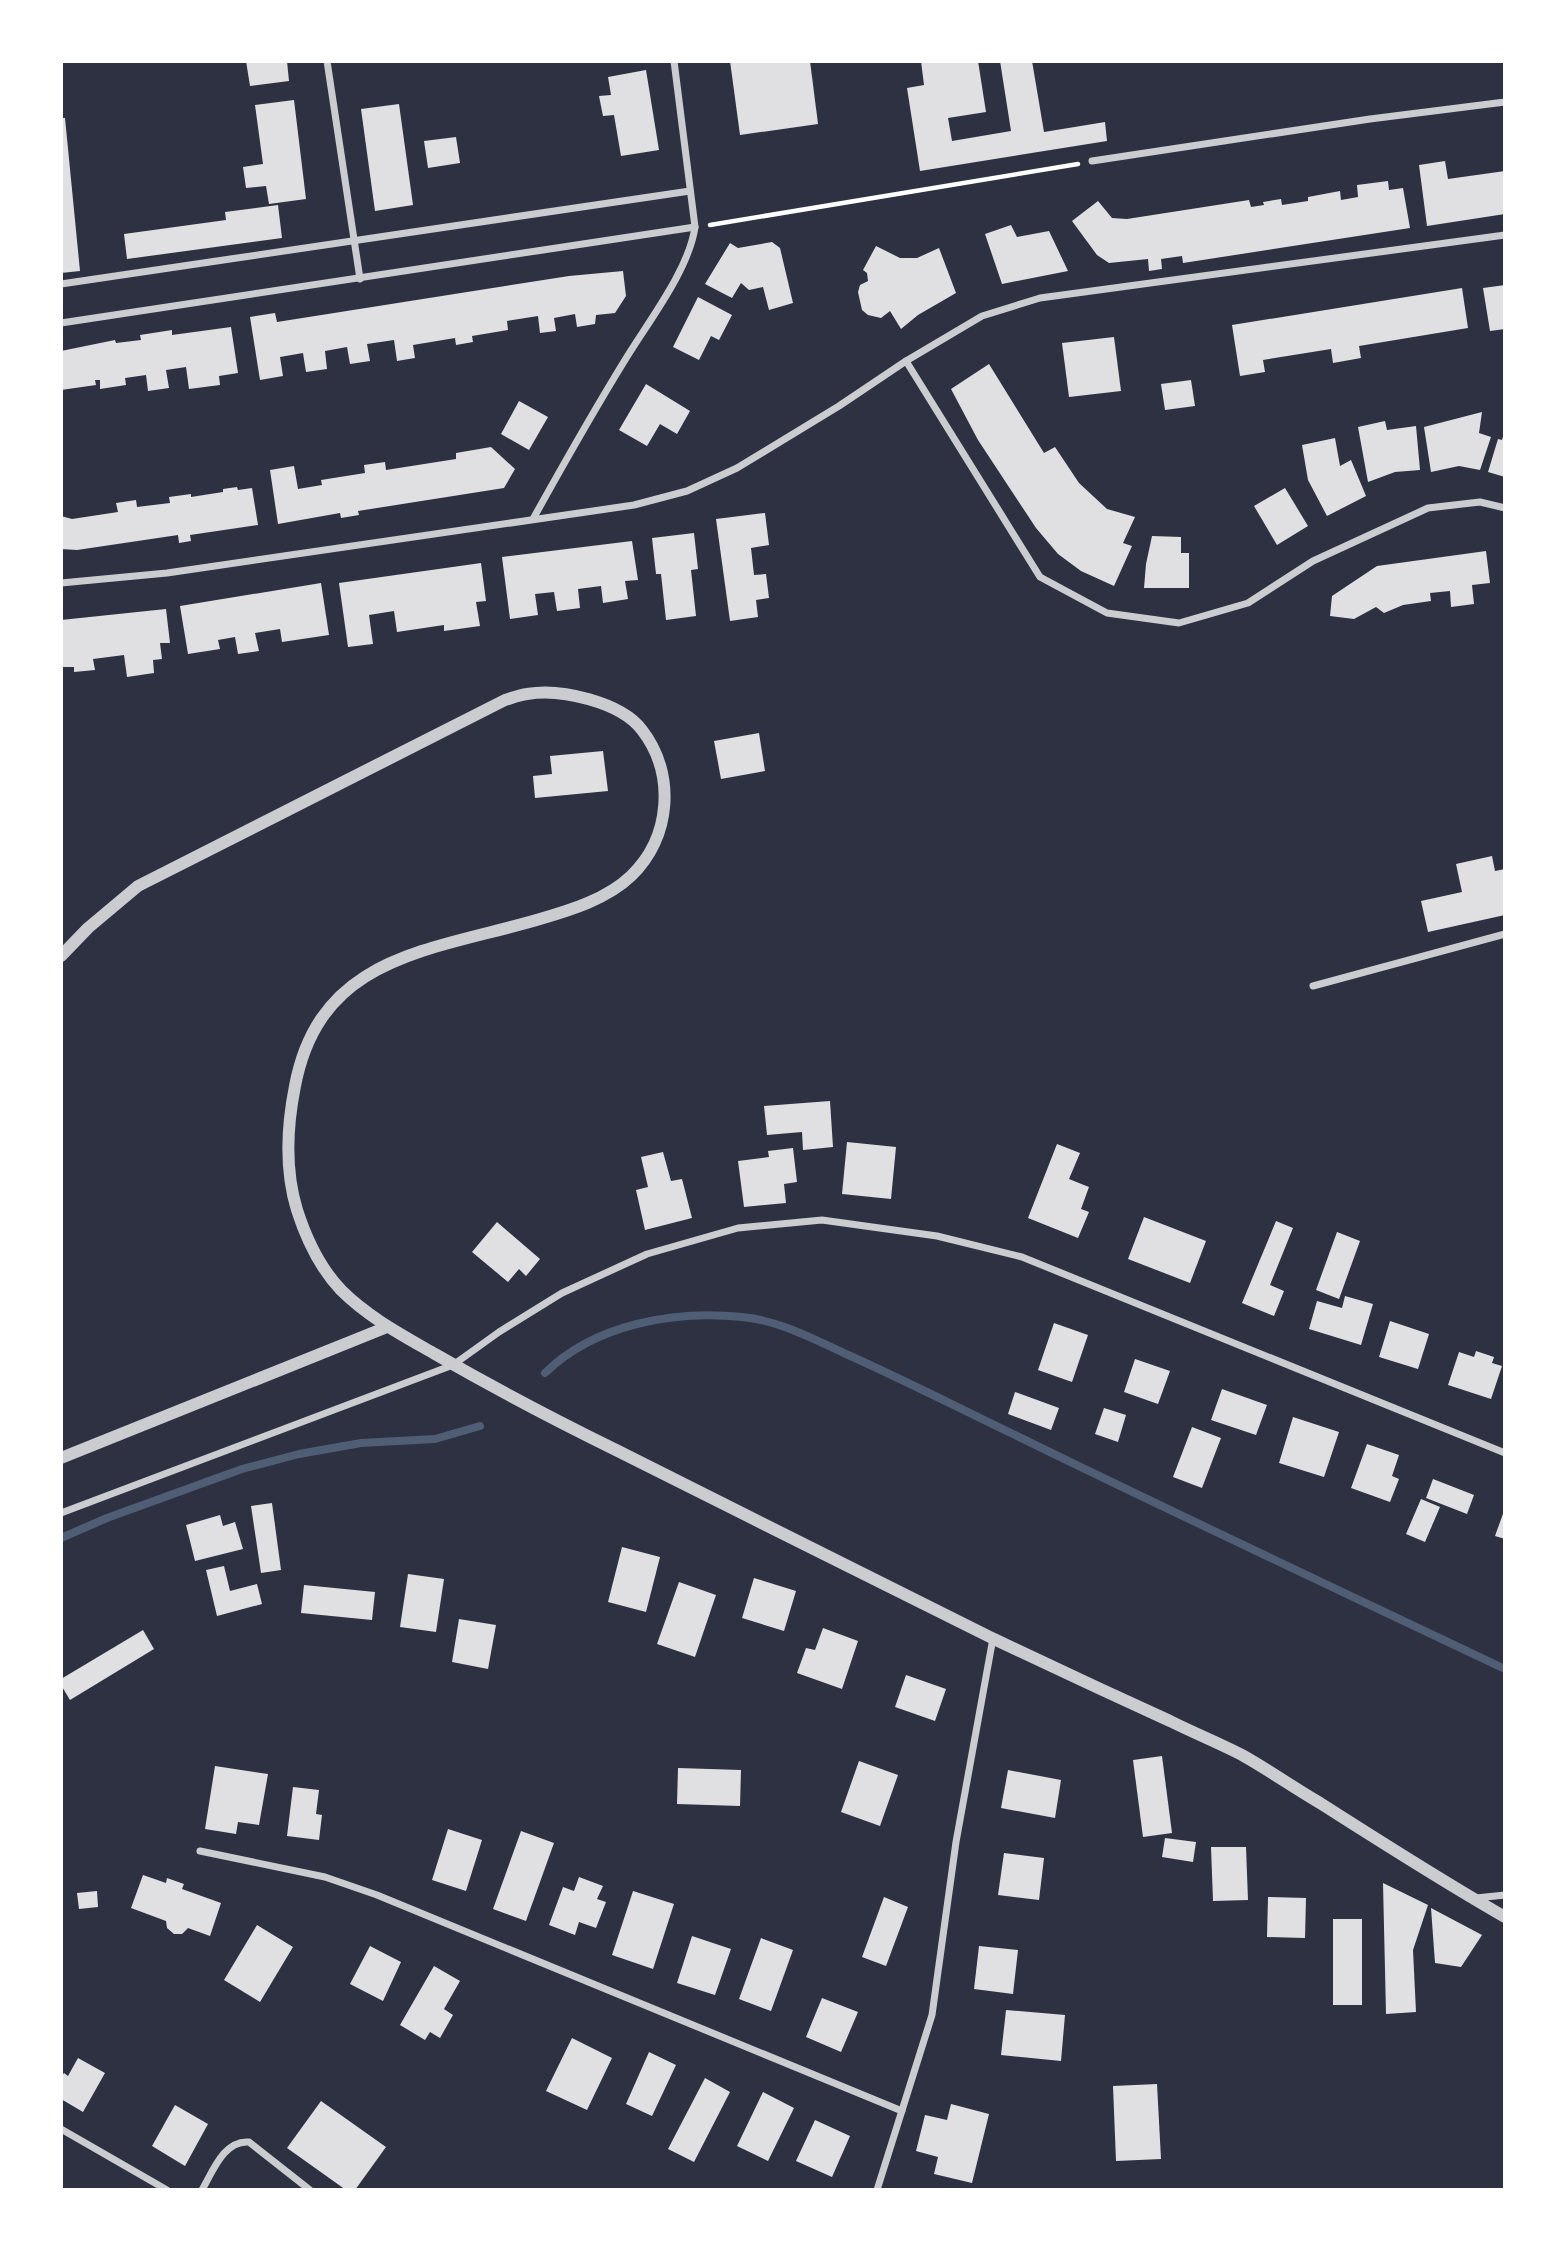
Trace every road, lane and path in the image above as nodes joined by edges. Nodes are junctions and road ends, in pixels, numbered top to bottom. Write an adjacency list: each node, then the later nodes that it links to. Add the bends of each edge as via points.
1 (327, 61): 8 (street)
2 (674, 61): 5 (street)
3 (1505, 102): 4 (street)
4 (1092, 161): 6 (path)
5 (690, 191): 6 (street); 8 (street)
6 (695, 227): 9 (street); 14 (street, via 692,245 672,283)
7 (1505, 235): 12 (street, via 1040,298 982,316)
8 (355, 242): 9 (street); 10 (street)
9 (360, 279): 11 (street)
10 (61, 284)
11 (61, 323)
12 (906, 361): 13 (street, via 1040,577 1107,613 1179,623 1248,603 1313,561 1428,508 1480,502); 14 (street, via 737,468 687,491 634,505)
13 (1505, 508)
14 (533, 519): 15 (street, via 167,573)
15 (61, 583)
16 (1505, 934): 18 (street)
17 (61, 956): 19 (street, via 138,886 505,700 529,693 586,698 641,727 663,779 664,820 653,849 631,876 607,894 568,911 407,955 337,997 316,1025 298,1070 288,1119 297,1209 317,1258 340,1289)
18 (1313, 986)
19 (387, 1326): 20 (street); 22 (street)
20 (453, 1364): 21 (street, via 562,1293 647,1254 738,1228 822,1220 937,1236 1022,1257); 23 (street); 24 (street, via 531,1408)
21 (1505, 1453)
22 (61, 1458)
23 (61, 1513)
24 (993, 1638): 27 (street, via 1243,1756); 29 (street, via 956,1842 932,2015)
25 (200, 1851): 29 (street, via 325,1877 377,1895)
26 (1505, 1895): 27 (street)
27 (1472, 1898): 28 (street)
28 (1505, 1917)
29 (902, 2111): 34 (street)
30 (61, 2129): 31 (street)
31 (167, 2190)
32 (202, 2190): 33 (street, via 230,2146 239,2141 249,2142)
33 (310, 2190)
34 (877, 2190)

